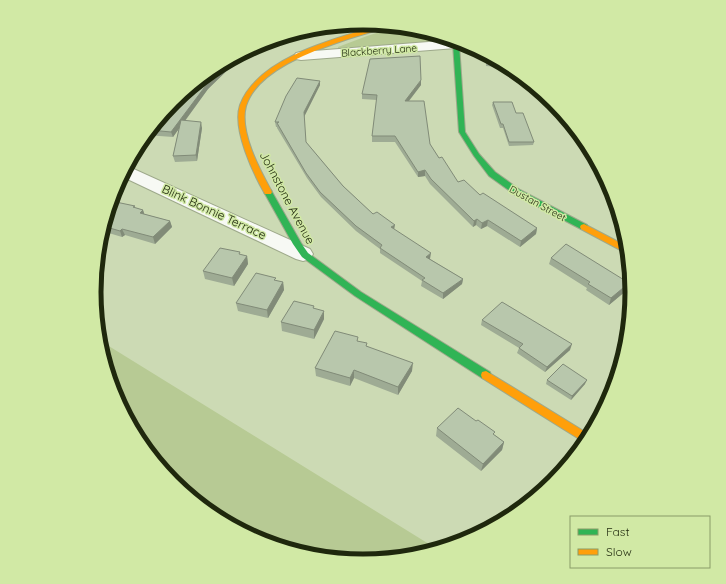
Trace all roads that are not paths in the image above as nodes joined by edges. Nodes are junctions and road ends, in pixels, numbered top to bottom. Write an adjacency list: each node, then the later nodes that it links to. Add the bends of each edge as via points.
1 (369, 30): 4 (street, Johnstone Avenue)
2 (447, 44): 4 (street, Blackberry Lane)
3 (458, 48): 6 (street, Dustan Street, via 462,132 484,165 516,192)
4 (301, 56): 7 (street, Johnstone Avenue, via 259,79 248,92 243,106 243,119 245,139 256,170)
5 (129, 173): 7 (street, Blink Bonnie Terrace)
6 (621, 248)
7 (303, 254): 8 (street, Johnstone Avenue, via 345,285)
8 (582, 436)

